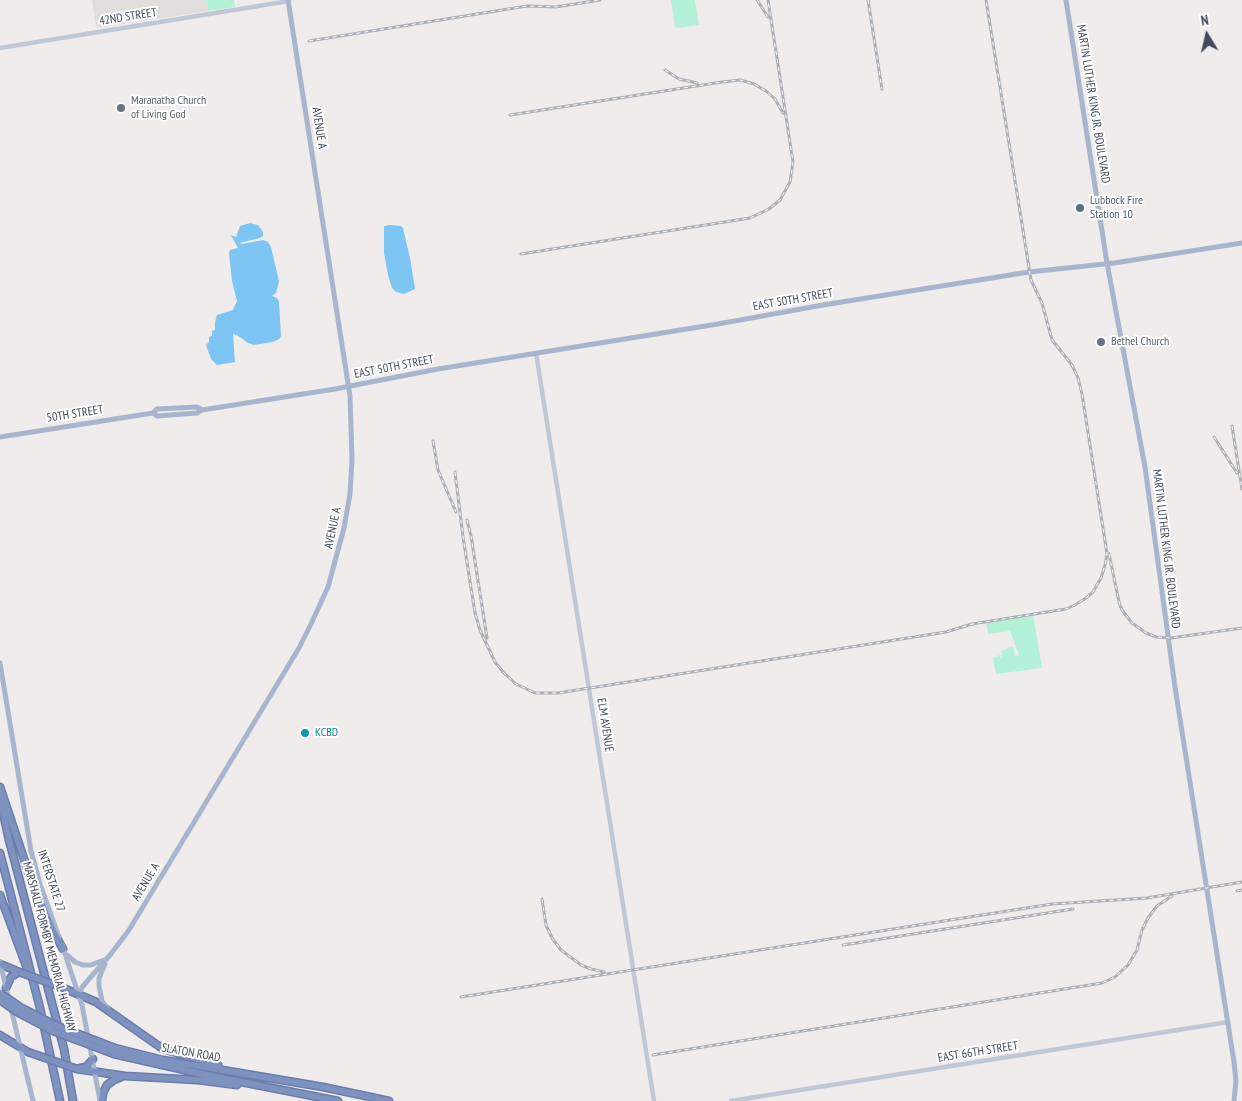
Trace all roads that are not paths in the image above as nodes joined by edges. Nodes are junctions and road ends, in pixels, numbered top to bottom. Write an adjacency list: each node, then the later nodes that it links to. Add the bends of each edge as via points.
1 (1066, 0): 5 (main road, MARTIN LUTHER KING JR. BOULEVARD)
2 (288, 1): 3 (street, 42ND STREET); 7 (main road, AVENUE A)
3 (0, 48)
4 (1242, 242): 5 (main road, EAST 50TH STREET)
5 (1108, 263): 6 (main road, EAST 50TH STREET, via 990,278); 24 (main road, MARTIN LUTHER KING JR. BOULEVARD, via 1145,467 1174,688)
6 (536, 353): 7 (main road, EAST 50TH STREET); 44 (street, ELM AVENUE)
7 (349, 386): 8 (main road, 50TH STREET, via 197,413 158,416 153,413); 15 (main road, AVENUE A, via 353,434 350,494 340,548 319,607 299,648 133,924)
8 (0, 437)
9 (0, 662): 14 (main road, INTERSTATE 27, via 31,851)
10 (0, 787): 14 (highway, via 31,880)
11 (0, 799): 27 (highway, MARSHALL FORMBY MEMORIAL HIGHWAY)
12 (0, 853): 18 (highway, MARSHALL FORMBY MEMORIAL HIGHWAY)
13 (0, 895): 18 (highway)
14 (63, 949): 15 (main road, via 70,959 83,965); 20 (main road, INTERSTATE 27)
15 (107, 959): 20 (main road, AVENUE A); 23 (main road, via 98,986)
16 (0, 964): 17 (highway); 19 (main road)
17 (19, 972): 19 (highway, via 11,977); 20 (highway, bridge)
18 (33, 980): 38 (highway, MARSHALL FORMBY MEMORIAL HIGHWAY)
19 (6, 988): 26 (main road)
20 (79, 993): 23 (highway); 29 (main road, INTERSTATE 27)
21 (0, 994): 28 (highway, SLATON ROAD, bridge, via 55,1025)
22 (0, 1000): 28 (highway, SLATON ROAD, bridge, via 53,1031)
23 (108, 1010): 32 (highway, via 164,1049)
24 (1228, 1022): 45 (street, EAST 66TH STREET); 46 (main road, MARTIN LUTHER KING JR. BOULEVARD, via 1236,1075)
25 (0, 1035): 26 (highway)
26 (20, 1048): 30 (highway, bridge); 37 (main road)
27 (64, 1049): 39 (highway, MARSHALL FORMBY MEMORIAL HIGHWAY); 40 (highway)
28 (114, 1051): 32 (highway, SLATON ROAD); 35 (highway, SLATON ROAD)
29 (93, 1059): 30 (highway, via 86,1067); 31 (main road, INTERSTATE 27)
30 (77, 1068): 31 (highway)
31 (95, 1072): 33 (highway); 41 (main road, INTERSTATE 27)
32 (248, 1074): 34 (highway, SLATON ROAD)
33 (125, 1076): 35 (highway, via 198,1080); 41 (highway, via 107,1085)
34 (323, 1088): 36 (highway); 43 (highway, SLATON ROAD)
35 (285, 1091): 36 (highway, SLATON ROAD)
36 (320, 1098): 42 (highway, SLATON ROAD)
37 (33, 1101)
38 (60, 1101)
39 (73, 1101)
40 (77, 1101)
41 (101, 1101)
42 (338, 1101)
43 (389, 1101)
44 (654, 1101)
45 (731, 1101)
46 (1234, 1101)

